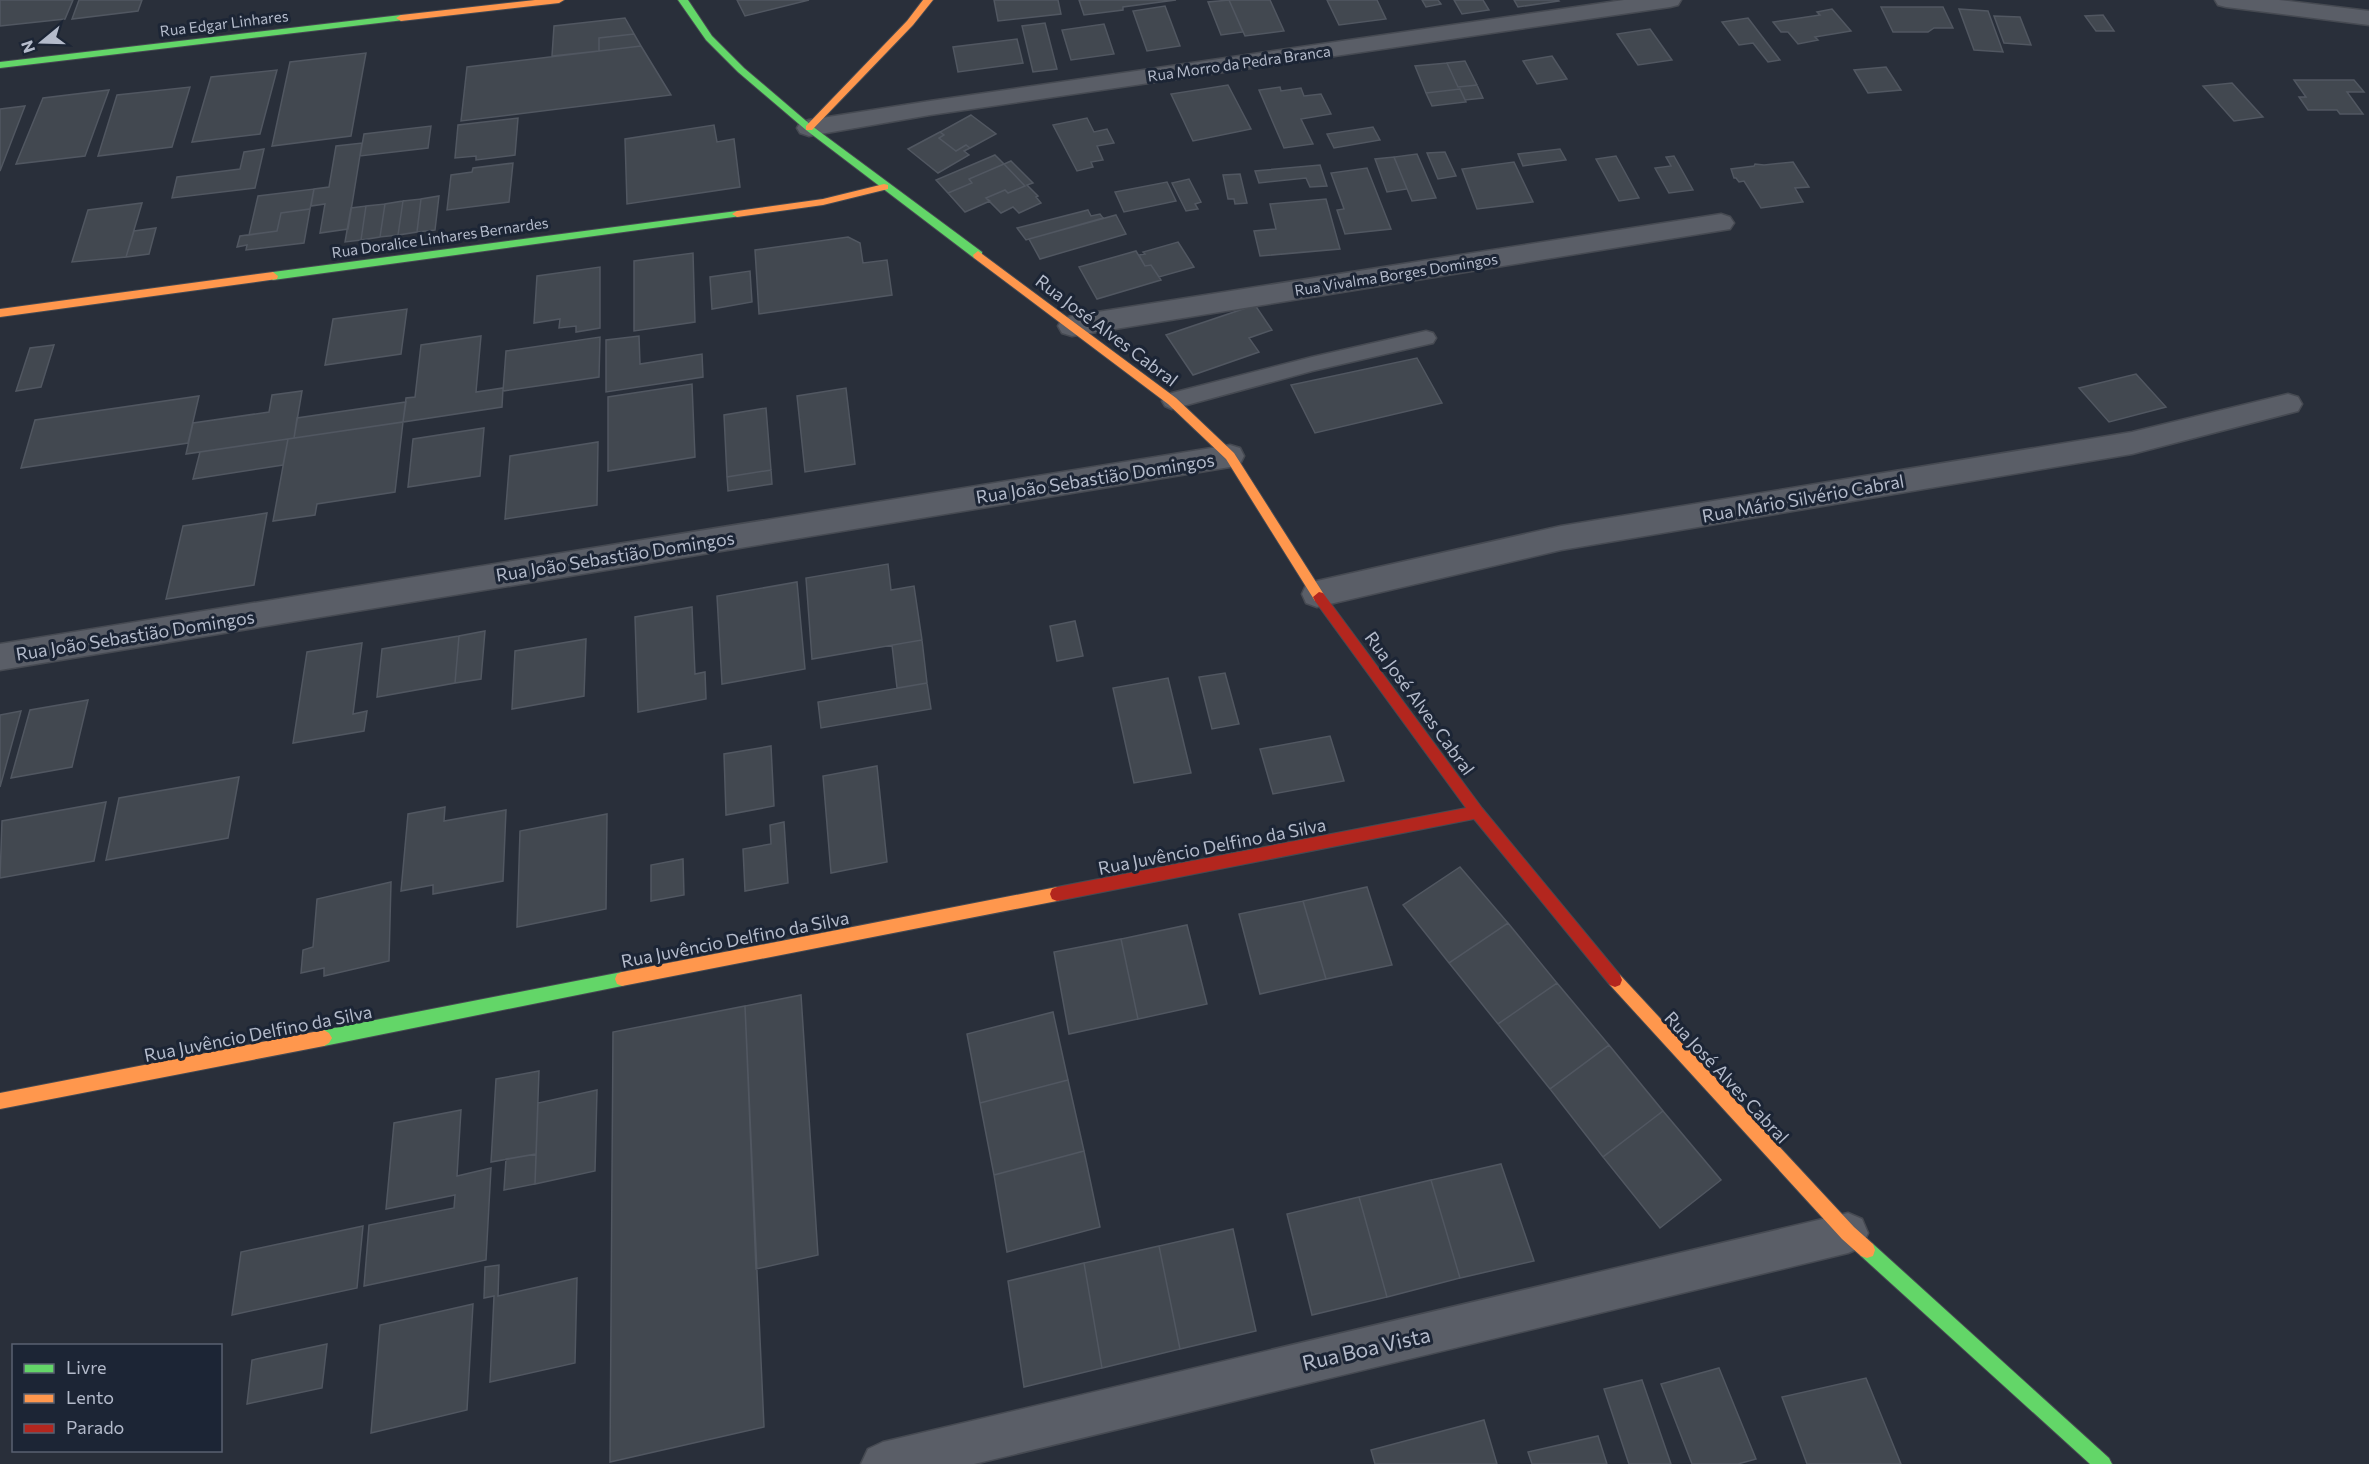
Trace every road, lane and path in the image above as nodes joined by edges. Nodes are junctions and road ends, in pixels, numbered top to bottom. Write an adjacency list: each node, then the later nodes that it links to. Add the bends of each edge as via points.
1 (559, 0): 7 (street, Rua Edgar Linhares)
2 (683, 0): 8 (street, Rua José Alves Cabral, via 709,38)
3 (928, 0): 8 (street)
4 (1670, 0): 8 (street, Rua Morro da Pedra Branca)
5 (2226, 0): 6 (street)
6 (2369, 18)
7 (0, 65)
8 (809, 129): 9 (street, Rua José Alves Cabral)
9 (884, 187): 11 (street, Rua Doralice Linhares Bernardes, via 823,202); 12 (street, Rua José Alves Cabral)
10 (1721, 223): 12 (street, Rua Vivalma Borges Domingos)
11 (0, 313)
12 (1072, 326): 14 (street, Rua José Alves Cabral)
13 (1426, 338): 14 (lane)
14 (1172, 401): 16 (street, Rua José Alves Cabral)
15 (2288, 404): 17 (street, Rua Mário Silvério Cabral, via 2132,443 1561,538)
16 (1230, 456): 17 (street, Rua José Alves Cabral); 18 (street, Rua João Sebastião Domingos)
17 (1317, 594): 19 (street, Rua José Alves Cabral)
18 (0, 657)
19 (1477, 812): 20 (street, Rua Juvêncio Delfino da Silva); 21 (street, Rua José Alves Cabral, via 1630,999)
20 (0, 1101)
21 (1848, 1233): 22 (street, Rua Boa Vista); 23 (street, Rua José Alves Cabral)
22 (883, 1464)
23 (2103, 1464)

